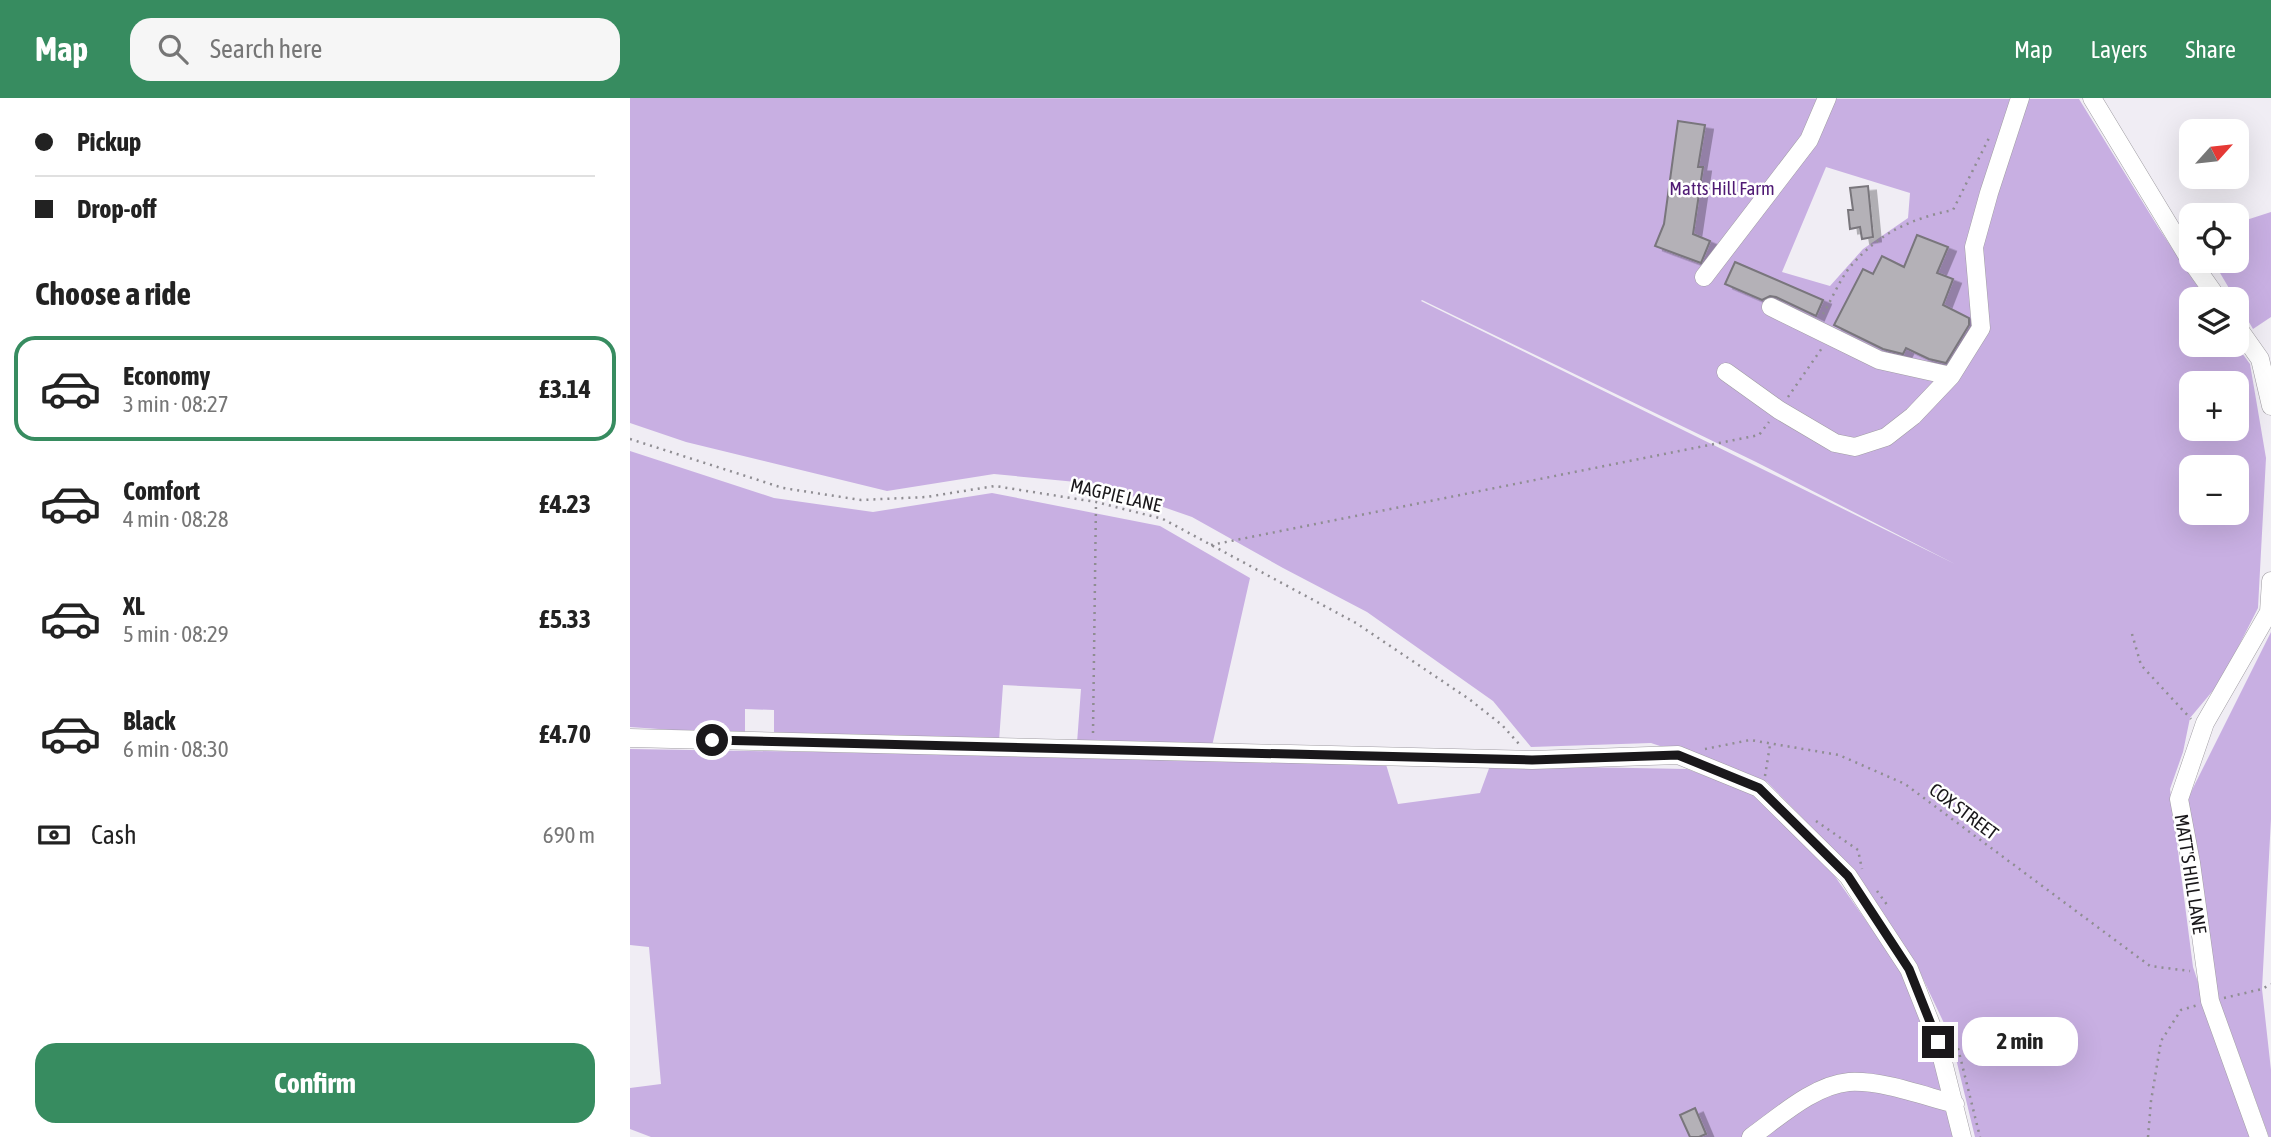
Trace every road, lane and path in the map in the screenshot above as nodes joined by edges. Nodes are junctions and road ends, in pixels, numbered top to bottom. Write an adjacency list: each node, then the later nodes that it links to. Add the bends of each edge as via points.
1 (1827, 98): 5 (street, via 1809,139)
2 (2020, 98): 11 (street, via 1974,247 1982,328)
3 (2092, 98): 6 (street)
4 (1991, 135): 8 (path, via 1953,211 1922,217 1886,233 1850,268 1822,315)
5 (1704, 277)
6 (2210, 287)
7 (1771, 307): 8 (street)
8 (1831, 335): 11 (street, via 1879,360); 13 (path)
9 (2249, 343): 12 (street, via 2260,359)
10 (1726, 372): 13 (street)
11 (1951, 376): 13 (street, via 1886,437 1855,447 1835,443)
12 (2271, 405)
13 (1779, 410): 16 (path, via 1759,435)
14 (630, 439): 15 (path, MAGPIE LANE, via 783,488 861,500 926,497 995,486)
15 (1096, 502): 16 (path, MAGPIE LANE, via 1163,519); 21 (path)
16 (1211, 545): 23 (path, MAGPIE LANE, via 1356,624 1502,724)
17 (2271, 581): 19 (street, MATT'S HILL LANE, via 2269,612)
18 (2132, 634): 19 (path, via 2141,665 2190,718)
19 (2205, 723): 24 (street, MATT'S HILL LANE, via 2179,799)
20 (630, 738): 21 (street)
21 (1093, 749): 23 (street)
22 (1702, 750): 24 (path, COX STREET, via 1750,740 1839,755 1905,784 2150,966)
23 (1532, 760): 27 (street, via 1678,755 1759,788 1848,876 1909,969 1938,1042)
24 (2207, 973): 26 (street, MATT'S HILL LANE)
25 (2271, 984): 26 (path)
26 (2210, 1001): 30 (path, via 2181,1010 2161,1041); 31 (street, MATT'S HILL LANE)
27 (1955, 1104): 28 (street, via 1849,1082 1808,1098); 29 (street)
28 (1751, 1137)
29 (1962, 1137)
30 (2148, 1137)
31 (2259, 1137)

